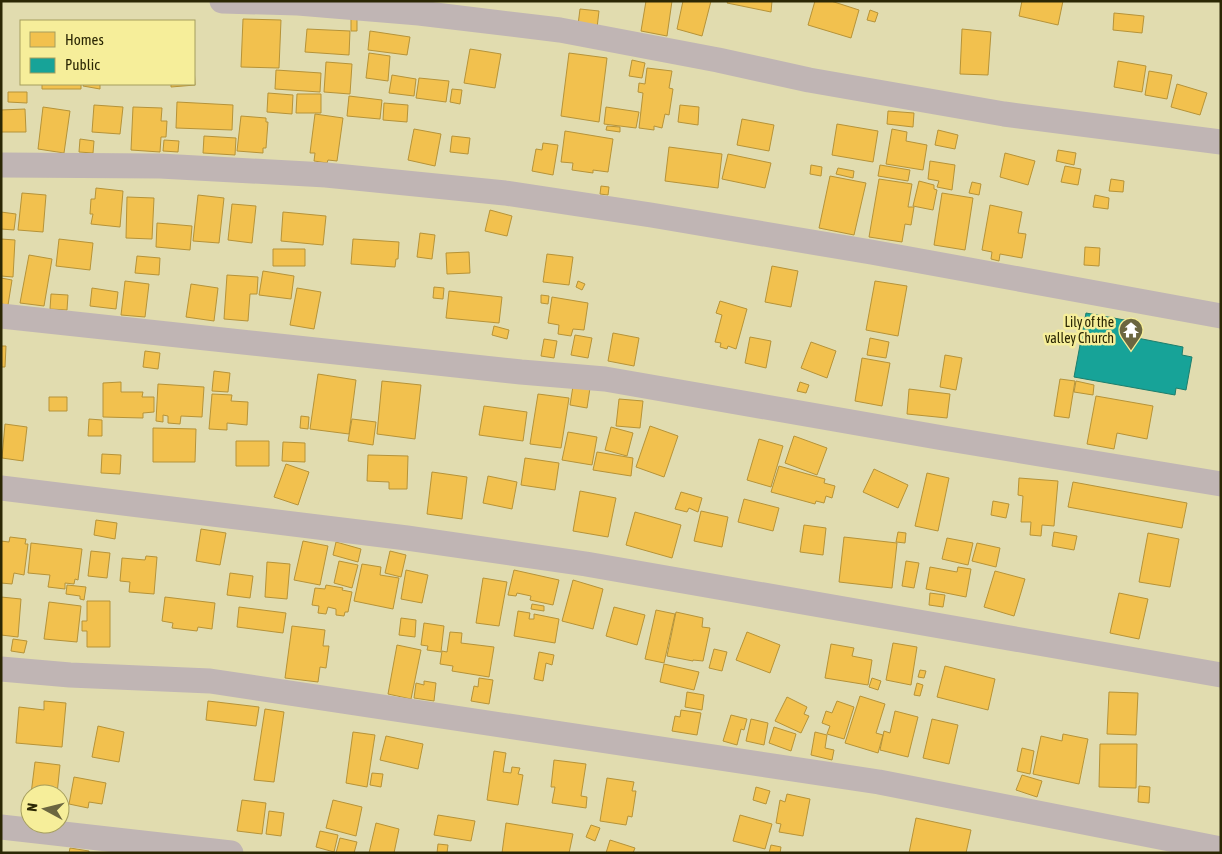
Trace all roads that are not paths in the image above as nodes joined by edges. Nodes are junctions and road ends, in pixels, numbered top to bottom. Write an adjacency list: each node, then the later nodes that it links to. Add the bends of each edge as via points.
1 (222, 1): 2 (street, via 298,3 419,13 560,30 809,80 985,110)
2 (1221, 142)
3 (1, 164): 5 (street, via 160,166 326,175 506,193 872,252)
4 (1, 316): 6 (street, via 605,379)
5 (1221, 316)
6 (1221, 484)
7 (1, 488): 9 (street, via 407,538 586,564)
8 (1, 669): 11 (street, via 210,681 879,782)
9 (1221, 675)
10 (1, 827): 12 (street)
11 (1221, 849)
12 (231, 853)

